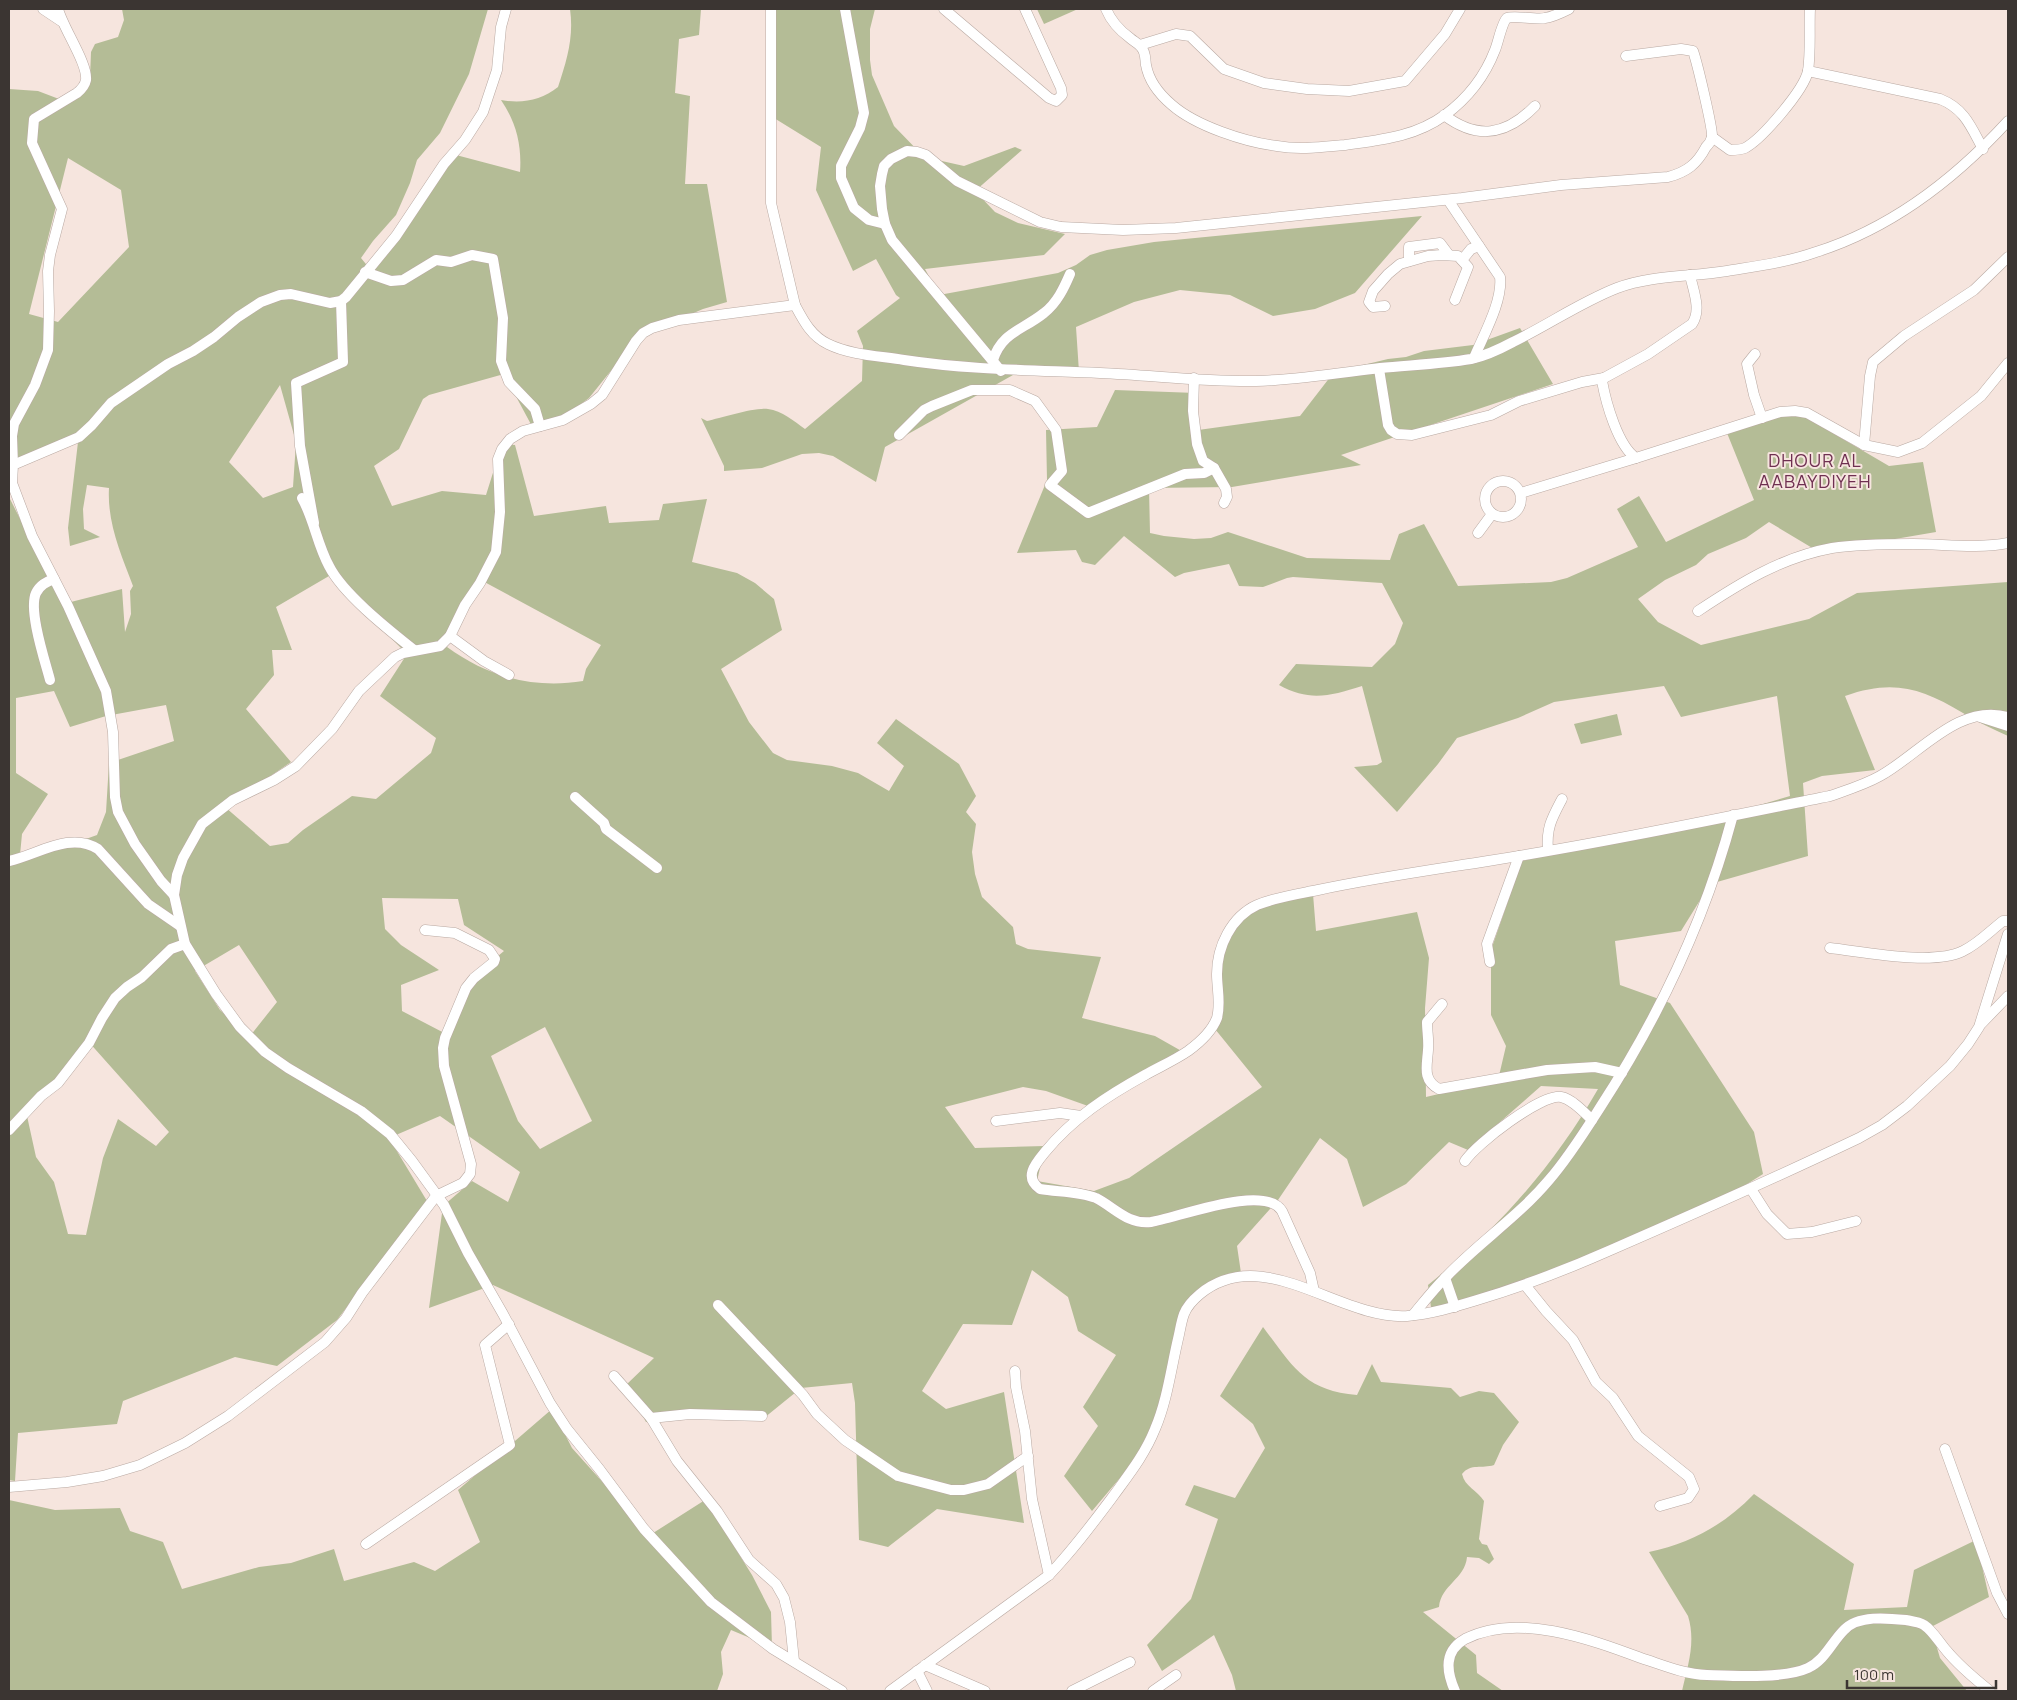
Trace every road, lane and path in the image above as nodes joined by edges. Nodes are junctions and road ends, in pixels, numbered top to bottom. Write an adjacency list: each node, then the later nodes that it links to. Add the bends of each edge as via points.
1 (43, 9): 14 (street)
2 (58, 9): 14 (street)
3 (506, 9): 28 (street, via 497,70 483,112 396,236)
4 (771, 9): 33 (street, via 771,203)
5 (845, 9): 24 (street, via 864,113 841,166 841,178 854,208 869,220)
6 (944, 9): 7 (street, via 1056,101 1062,95 1061,88)
7 (1025, 9)
8 (1106, 9): 15 (street, via 1118,29)
9 (1460, 9): 15 (street, via 1445,34 1405,81 1349,91 1264,83 1224,69 1190,36 1176,34)
10 (1500, 9): 13 (street)
11 (1569, 9): 13 (street, via 1545,18)
12 (1810, 9): 17 (street)
13 (1506, 18): 19 (street, via 1486,71 1468,94)
14 (61, 21): 48 (street, via 85,69 86,81 78,93 34,119 32,129 36,154 62,209 48,271 48,350 35,385 14,424)
15 (1140, 45): 19 (street, via 1144,50 1149,79 1172,106 1207,125 1258,142 1297,148 1383,140 1408,134)
16 (1626, 56): 21 (street, via 1681,49 1693,51)
17 (1808, 71): 21 (street, via 1793,98 1758,138 1743,149 1730,150); 22 (street, via 1954,104)
18 (1534, 106): 19 (street, via 1502,129 1487,133 1462,127)
19 (1444, 116)
20 (2008, 121): 22 (street)
21 (1712, 137): 23 (street, via 1701,157 1681,174)
22 (1983, 149): 30 (street, via 1942,186 1880,224 1838,244 1799,258)
23 (1448, 200): 24 (street, via 1176,228 1061,228 1016,211 957,181 926,155 907,151 884,166 881,199); 25 (street)
24 (885, 224): 37 (street, via 892,240)
25 (1479, 246): 27 (street, via 1471,249); 36 (street, via 1500,277 1501,287)
26 (2008, 257): 46 (street, via 1974,290 1904,336 1873,362)
27 (1462, 260): 31 (street, via 1468,267); 34 (street, via 1458,256 1428,256 1400,264 1372,291 1369,302 1373,306)
28 (364, 272): 32 (street); 44 (street, via 391,281 403,280 436,260 451,262 472,255 493,259 503,318 501,361 510,382 535,409)
29 (1070, 274): 37 (street, via 1056,301 1045,313 1000,343)
30 (1690, 275): 36 (street, via 1642,281 1618,288 1530,334); 42 (street, via 1698,310 1692,324 1648,354)
31 (1455, 300)
32 (341, 301): 48 (street, via 330,303 292,294 261,302 214,337 111,403 79,437); 54 (street, via 343,362 296,383 300,446)
33 (795, 305): 40 (street, via 810,331 829,345 938,365); 44 (street, via 679,320 652,328 636,341 602,395 570,416)
34 (1385, 306)
35 (1754, 354): 43 (street, via 1747,364)
36 (1474, 358): 39 (street)
37 (993, 360): 40 (street)
38 (2008, 363): 46 (street, via 1981,396 1922,443 1898,452)
39 (1379, 369): 41 (street, via 1258,381); 42 (street, via 1388,424 1391,430 1403,435 1491,414 1519,401)
40 (1001, 371): 41 (street)
41 (1194, 378): 49 (street, via 1197,444 1203,460)
42 (1604, 378): 47 (street, via 1603,388 1621,440)
43 (1762, 418): 46 (street, via 1780,412 1807,413); 47 (street)
44 (540, 426): 59 (street, via 523,431 502,449 498,459 500,512 496,552)
45 (899, 435): 49 (street, via 932,406 972,390 1010,390 1035,401 1056,430 1062,471 1050,485 1088,513 1185,474 1204,473)
46 (1864, 445)
47 (1636, 458): 50 (street)
48 (11, 465): 57 (street, via 12,483 21,508)
49 (1214, 468): 52 (street, via 1226,489)
50 (1521, 493): 53 (street, via 1518,511 1501,518); 53 (street, via 1507,480 1496,481 1484,496 1486,507)
51 (302, 498): 54 (street)
52 (1224, 502)
53 (1492, 514): 55 (street)
54 (314, 523): 60 (street, via 329,567 340,583)
55 (1478, 532)
56 (2008, 543): 58 (street, via 1959,546 1873,544 1831,548 1766,570)
57 (54, 578): 62 (street, via 41,587 34,600 36,626); 73 (street, via 106,691 113,732 118,812 149,864)
58 (1698, 611)
59 (450, 636): 60 (street, via 440,646); 61 (street)
60 (414, 650): 73 (street, via 395,657 359,691 332,729 296,766 233,800 202,824 183,858)
61 (509, 675)
62 (50, 680)
63 (1976, 716): 64 (street, via 1996,714); 65 (street); 68 (street, via 1956,724 1881,776 1860,786 1830,796)
64 (2008, 717)
65 (2008, 726)
66 (575, 796): 72 (street, via 604,823 606,829)
67 (1562, 798): 69 (street, via 1549,823 1546,836)
68 (1733, 815): 69 (street); 84 (street, via 1714,877 1680,963 1657,1012)
69 (1548, 850): 70 (street)
70 (1519, 856): 80 (street, via 1487,944); 85 (street, via 1340,885 1283,897 1250,909 1224,938 1217,974 1217,1019 1206,1034 1188,1051 1114,1093)
71 (9, 861): 75 (street, via 67,843 90,843 148,904)
72 (658, 868)
73 (174, 896): 75 (street)
74 (2008, 921): 79 (street, via 1963,951 1945,957)
75 (180, 926): 78 (street)
76 (425, 930): 91 (street, via 455,934 489,950 495,959 466,988 445,1038 443,1058 471,1164 470,1174 463,1183)
77 (2008, 934): 83 (street)
78 (185, 944): 88 (street, via 171,949 116,998 89,1043 58,1083); 91 (street, via 240,1027 280,1063 361,1111 390,1134)
79 (1830, 948)
80 (1490, 962)
81 (2008, 996): 83 (street)
82 (1442, 1004): 84 (street, via 1427,1022 1426,1068 1428,1079 1439,1089 1547,1070 1595,1067)
83 (1979, 1027): 90 (street, via 1950,1066 1882,1125)
84 (1622, 1073): 86 (street)
85 (1081, 1116): 87 (street, via 1060,1113); 95 (street, via 1060,1134 1033,1167 1032,1177 1037,1187 1095,1198 1129,1219 1141,1222 1220,1205 1272,1202 1282,1212 1310,1273)
86 (1592, 1120): 89 (street, via 1561,1097 1547,1099 1509,1122 1471,1152); 93 (street, via 1550,1180 1520,1212)
87 (996, 1121)
88 (9, 1130)
89 (1465, 1161)
90 (1752, 1189): 92 (street, via 1768,1214 1787,1234 1812,1232); 94 (street)
91 (436, 1196): 99 (street); 106 (street, via 325,1342 228,1416 185,1443 140,1465 68,1482)
92 (1856, 1221)
93 (1445, 1278): 97 (street); 98 (street)
94 (1525, 1285): 97 (street); 107 (street, via 1573,1340 1596,1382 1613,1398 1638,1436 1688,1477 1694,1489 1688,1498)
95 (1314, 1291): 98 (street, via 1377,1314); 109 (street, via 1264,1277 1243,1275 1214,1283 1190,1304 1184,1314 1156,1427 1146,1449 1086,1532)
96 (718, 1305): 105 (street, via 844,1440 898,1476 964,1490 988,1484)
97 (1455, 1307): 98 (street)
98 (1413, 1315)
99 (509, 1324): 108 (street, via 485,1345 510,1445); 111 (street, via 558,1416 644,1529 711,1602)
100 (1015, 1371): 105 (street)
101 (614, 1376): 103 (street)
102 (762, 1416): 103 (street, via 690,1414)
103 (652, 1418): 111 (street, via 677,1461 717,1511 749,1560 776,1584 788,1614)
104 (1945, 1449): 110 (street, via 1997,1593)
105 (1028, 1456): 109 (street, via 1032,1498)
106 (9, 1487)
107 (1660, 1506)
108 (366, 1544)
109 (1049, 1575): 113 (street)
110 (2008, 1614)
111 (794, 1662): 115 (street)
112 (1130, 1662): 119 (street)
113 (921, 1668): 116 (street); 117 (street); 118 (street)
114 (1176, 1675): 120 (street)
115 (842, 1691)
116 (890, 1691)
117 (927, 1691)
118 (985, 1691)
119 (1072, 1691)
120 (1153, 1691)
121 (1455, 1691): 122 (street, via 1448,1668 1451,1650 1469,1637 1498,1629 1514,1627 1573,1636 1685,1672 1757,1676 1807,1669 1820,1661 1845,1629 1855,1623 1875,1619 1923,1624 1969,1674)
122 (1990, 1691)

